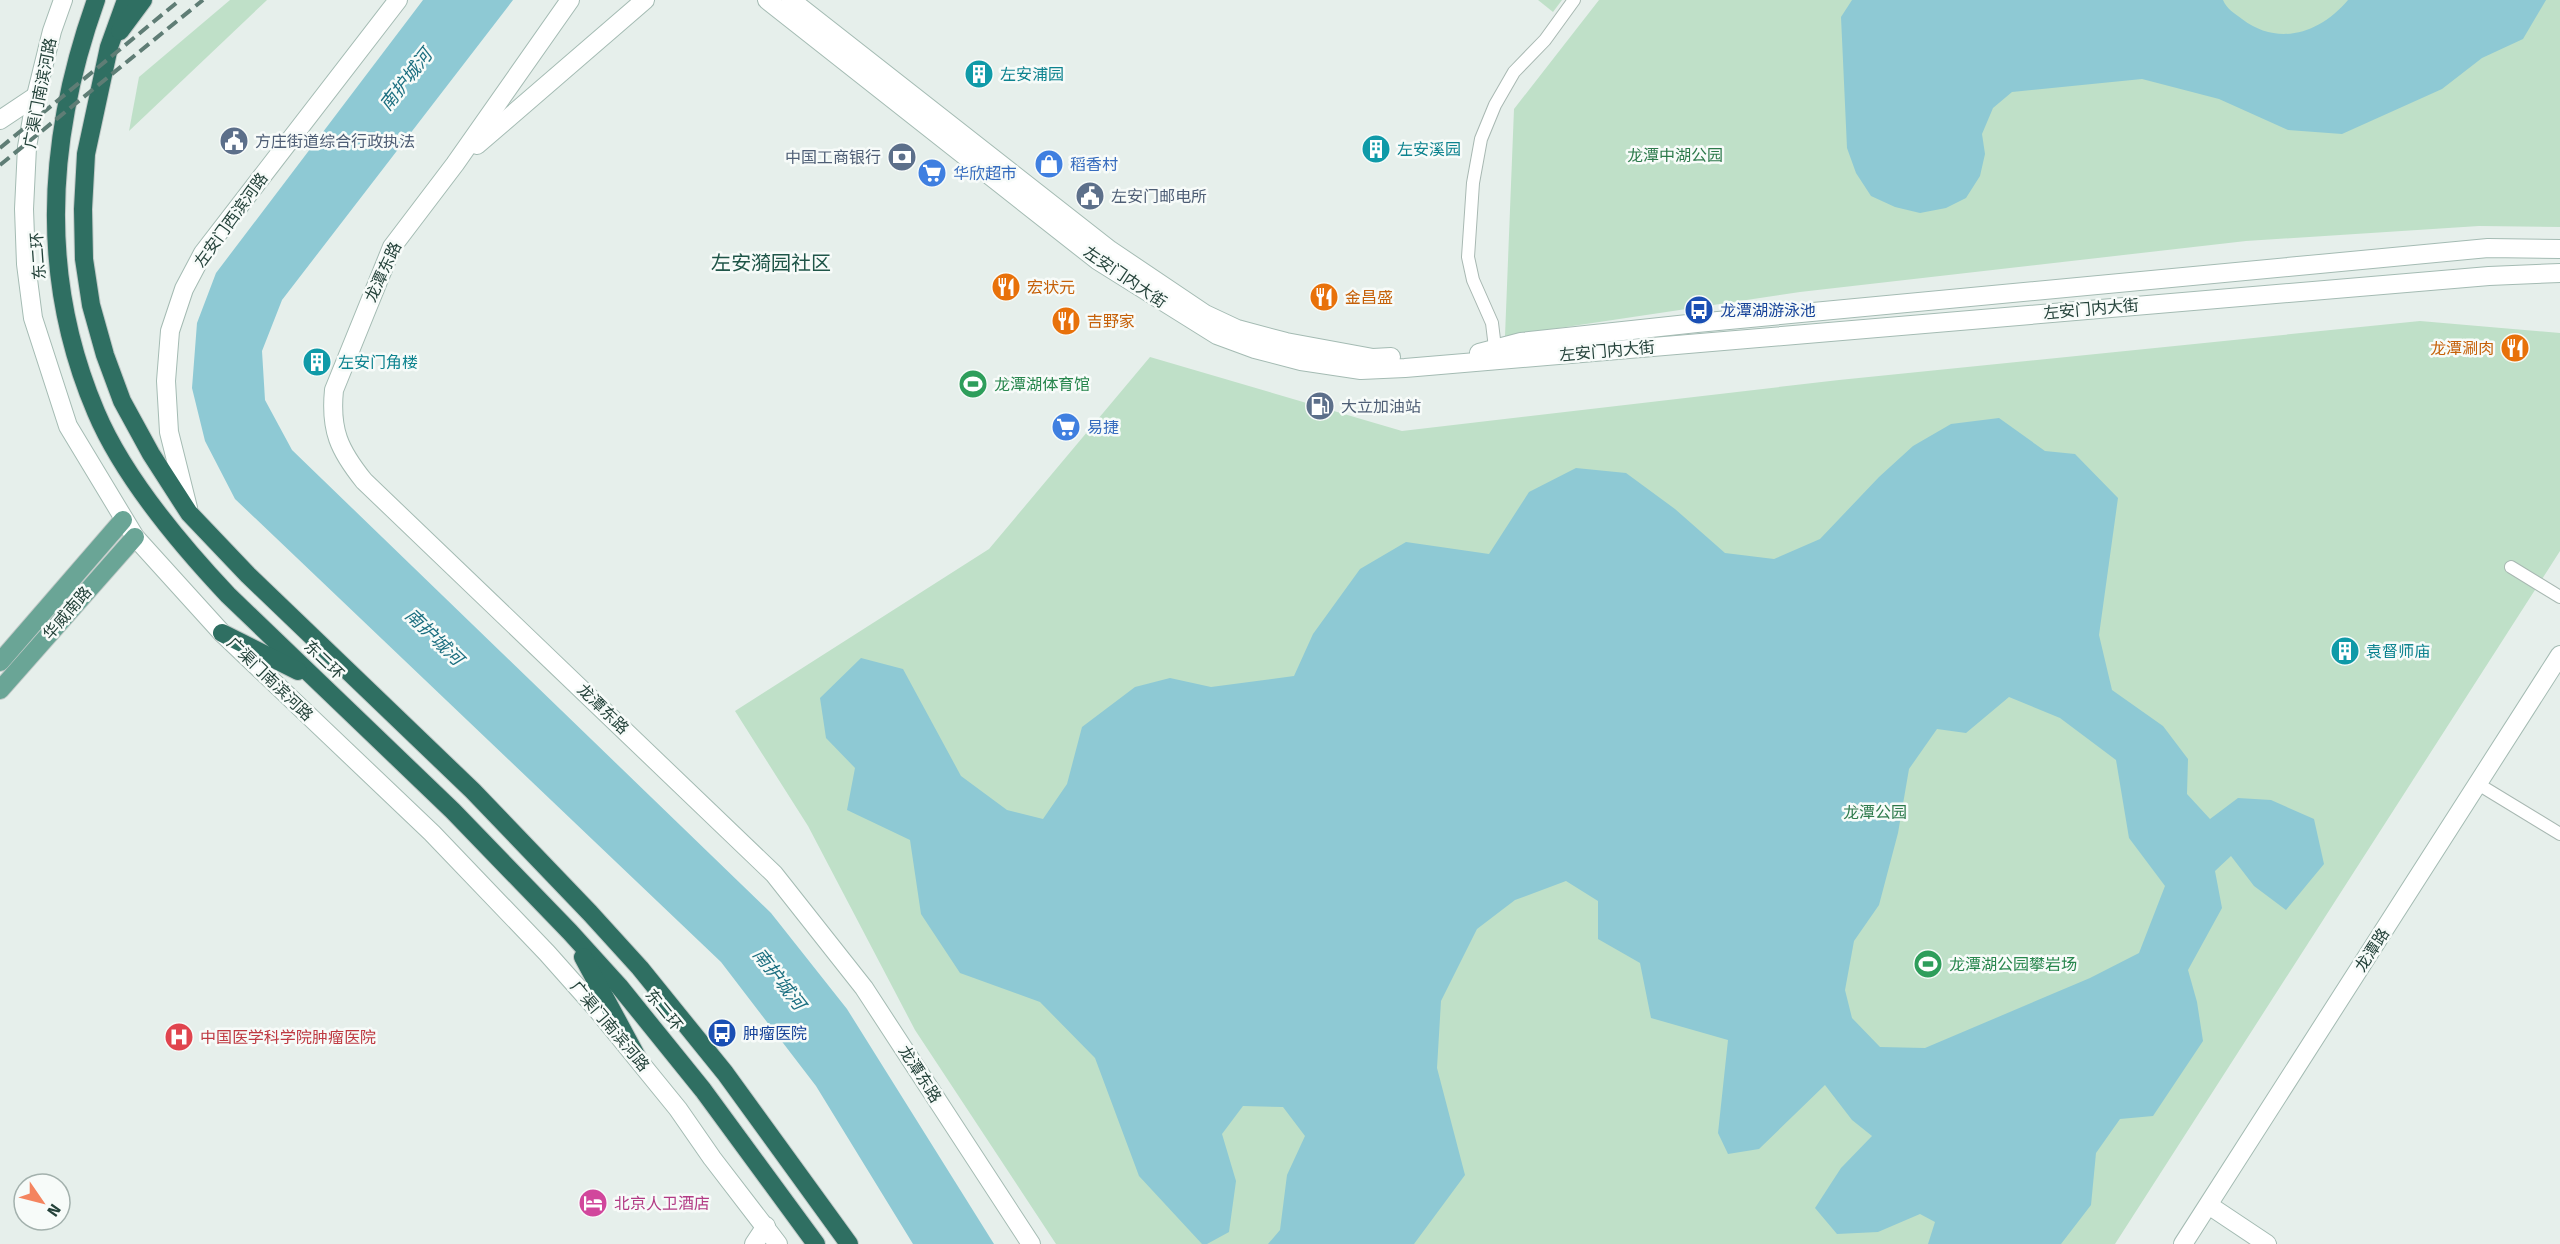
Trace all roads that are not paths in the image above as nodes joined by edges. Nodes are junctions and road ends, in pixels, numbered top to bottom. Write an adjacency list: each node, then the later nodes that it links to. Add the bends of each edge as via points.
1 (63, 0): 12 (street, 广渠门南滨河路)
2 (96, 0): 26 (highway, 东二环, via 82,39 58,150 55,209 56,262 63,312 79,364 96,413 127,469 164,522 228,595)
3 (126, 0): 11 (highway, 东二环)
4 (143, 0): 11 (highway)
5 (398, 0): 18 (street, 左安门西滨河路, via 203,253 184,289 170,331 166,381 169,432)
6 (570, 0): 14 (street, 龙潭东路)
7 (645, 0): 14 (street, 龙潭东路)
8 (767, 0): 17 (street, 左安门内大街, via 1097,260 1217,335 1301,361 1361,370)
9 (791, 0): 17 (street, 左安门内大街, via 1110,250 1205,314 1237,329 1286,342 1373,358)
10 (1574, 0): 17 (street, via 1545,40 1514,72 1481,139 1473,183 1468,256 1473,280 1492,323)
11 (109, 47): 18 (highway, 东二环, via 86,154 84,248 91,305 122,401)
12 (36, 96): 13 (street); 19 (street, 广渠门南滨河路, via 27,147 24,209 33,318 68,426)
13 (0, 120)
14 (455, 164): 38 (street, 龙潭东路, via 392,247 334,390 335,433 346,458 364,481 774,874 864,988)
15 (2560, 249): 17 (street, 左安门内大街, via 2488,248 1720,320 1521,342)
16 (2560, 273): 17 (street, 左安门内大街)
17 (1495, 355)
18 (189, 513): 37 (highway, 东二环, via 248,575 473,791 647,976 725,1073)
19 (123, 520): 20 (street, 广渠门南滨河路); 25 (main road, 华威南路)
20 (135, 537): 23 (street, 广渠门南滨河路); 27 (main road, 华威南路)
21 (2511, 567): 22 (street)
22 (2560, 597)
23 (222, 633): 26 (highway); 31 (street, 广渠门南滨河路, via 432,833 547,953)
24 (2560, 655): 28 (street, 龙潭路)
25 (0, 662)
26 (316, 679): 30 (highway, 东二环, via 453,811)
27 (0, 690)
28 (2478, 784): 29 (street); 32 (street, 龙潭路)
29 (2560, 834)
30 (570, 932): 31 (highway); 36 (highway, 东二环, via 703,1090)
31 (637, 1057): 33 (street, 广渠门南滨河路)
32 (2210, 1206): 39 (street, 龙潭路); 40 (street)
33 (766, 1226): 34 (street); 35 (street, 广渠门南滨河路)
34 (754, 1244)
35 (778, 1244)
36 (816, 1244)
37 (849, 1244)
38 (1031, 1244)
39 (2183, 1244)
40 (2267, 1244)

